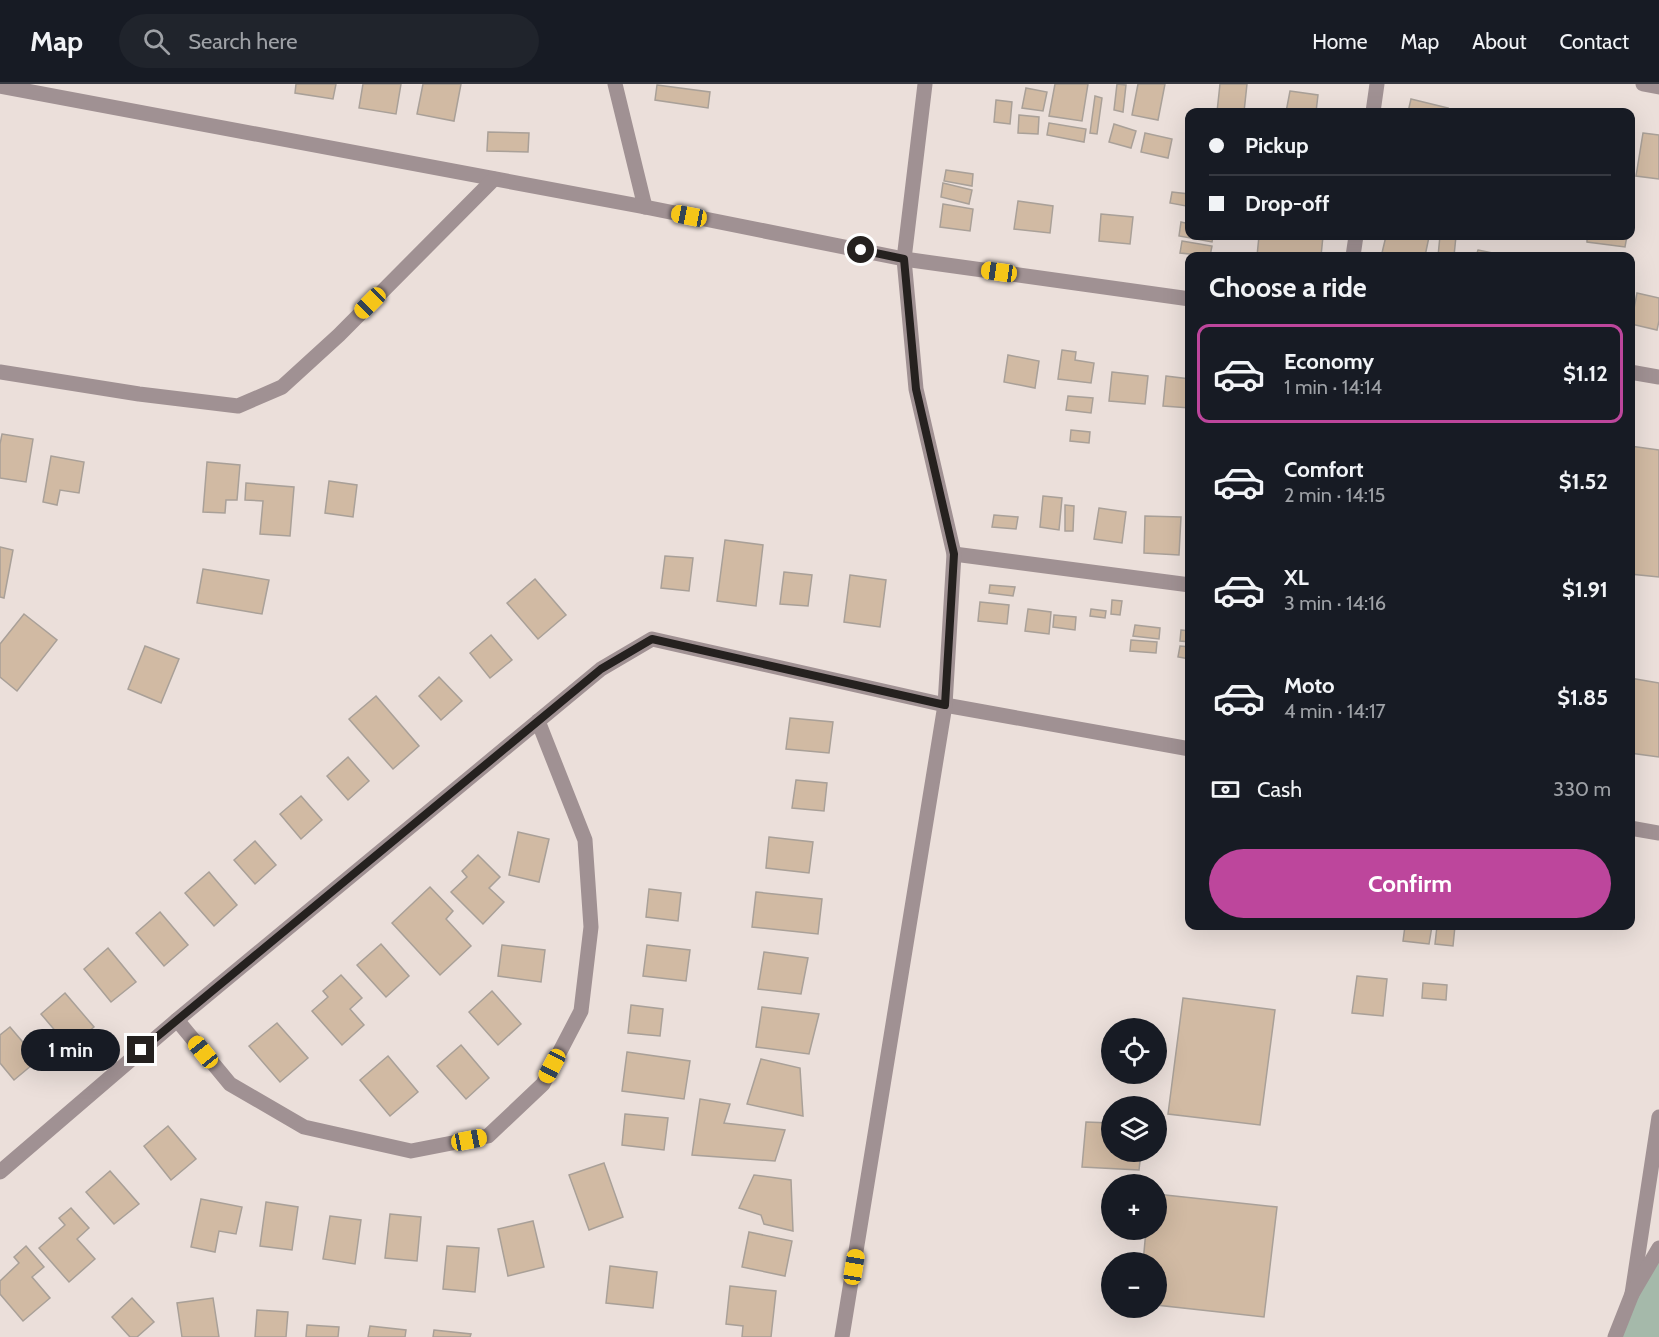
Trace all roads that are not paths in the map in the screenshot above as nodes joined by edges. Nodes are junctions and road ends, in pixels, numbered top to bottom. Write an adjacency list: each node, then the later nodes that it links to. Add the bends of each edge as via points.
1 (615, 84): 10 (street)
2 (925, 84): 11 (street)
3 (1377, 84): 8 (street)
4 (1643, 84): 6 (street)
5 (0, 86): 7 (street)
6 (1659, 87)
7 (70, 91): 9 (street)
8 (1374, 108)
9 (494, 178): 10 (street); 13 (street, via 282,387 238,406)
10 (645, 207): 11 (street)
11 (904, 259): 12 (street); 16 (street, via 916,389)
12 (1185, 297)
13 (0, 372)
14 (1635, 373): 15 (street)
15 (1659, 377)
16 (954, 554): 17 (street); 18 (street)
17 (1185, 584)
18 (945, 705): 19 (street, via 652,639 601,669); 20 (street); 28 (street)
19 (538, 721): 23 (street); 23 (street, via 585,840 590,938 581,1011 543,1084 488,1136 411,1151 304,1126 230,1084)
20 (1185, 748)
21 (1635, 829): 22 (street)
22 (1659, 833)
23 (177, 1020): 25 (street)
24 (1659, 1117): 27 (street)
25 (0, 1172)
26 (1659, 1248): 27 (street)
27 (1632, 1294): 29 (street)
28 (842, 1337)
29 (1615, 1337)

